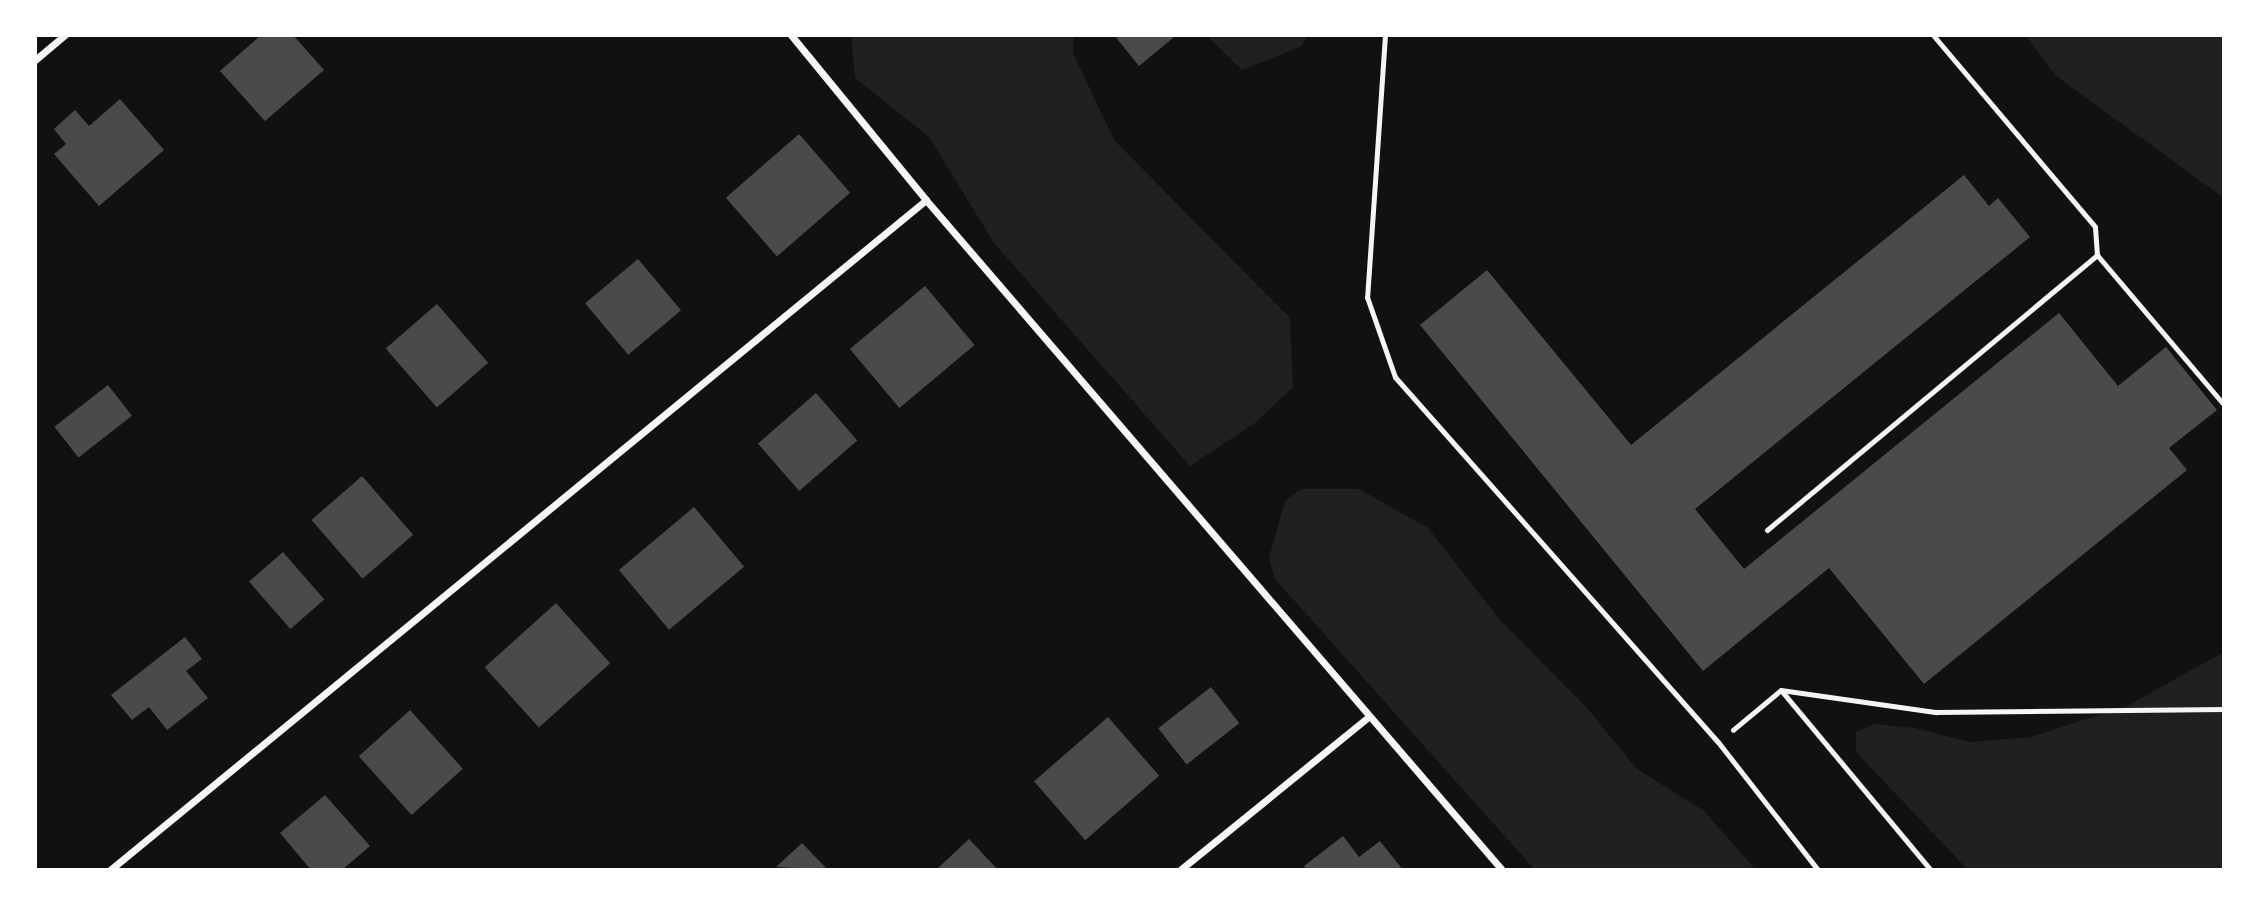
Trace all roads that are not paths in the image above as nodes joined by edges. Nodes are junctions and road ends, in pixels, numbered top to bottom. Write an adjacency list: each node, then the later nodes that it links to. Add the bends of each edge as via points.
1 (65, 35): 5 (street)
2 (791, 35): 6 (street)
3 (1385, 35): 14 (lane, via 1367,298 1395,377 1718,742)
4 (1933, 35): 7 (lane, via 2095,227)
5 (35, 60)
6 (926, 200): 10 (street); 11 (street)
7 (2097, 255): 8 (lane); 9 (lane)
8 (2224, 405)
9 (1767, 530)
10 (1368, 717): 12 (street); 13 (street)
11 (110, 870)
12 (1180, 870)
13 (1502, 870)
14 (1818, 870)

